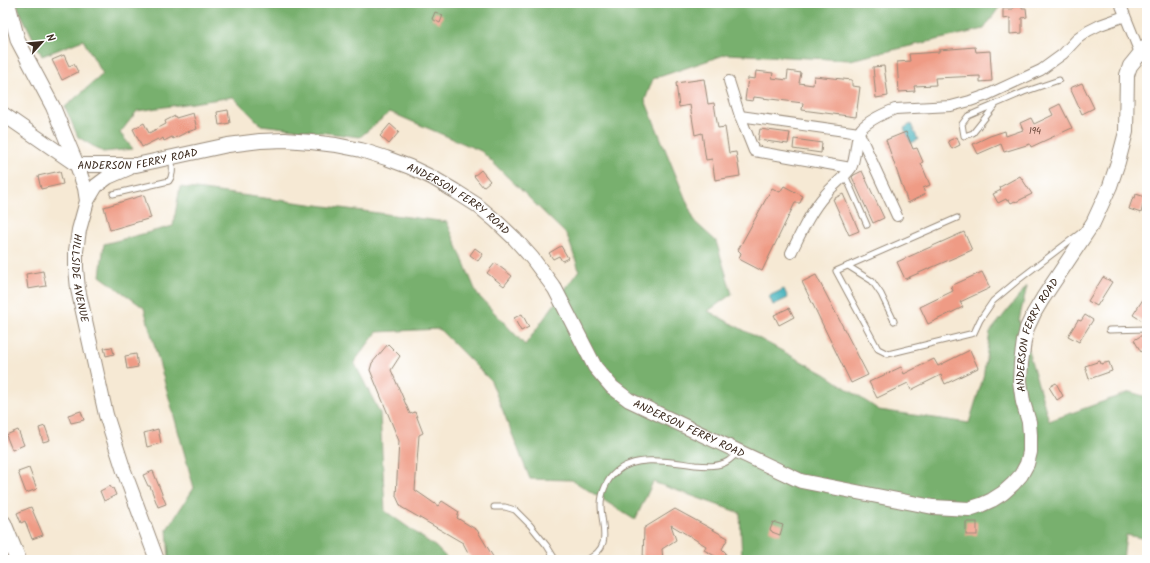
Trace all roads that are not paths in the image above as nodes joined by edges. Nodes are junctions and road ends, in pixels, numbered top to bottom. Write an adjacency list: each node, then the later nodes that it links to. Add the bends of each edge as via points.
1 (8, 3): 12 (street, HILLSIDE AVENUE, via 18,41)
2 (1120, 3): 3 (street)
3 (1126, 16): 4 (street); 5 (street, via 1100,24 1088,31 1058,58)
4 (1145, 52): 23 (street, ANDERSON FERRY ROAD, via 1130,66 1127,74 1126,132 1110,186)
5 (1020, 80): 8 (lane); 13 (street, via 970,101 951,106 895,109 867,124)
6 (1059, 80): 8 (lane)
7 (729, 81): 11 (street)
8 (1024, 92): 9 (lane)
9 (997, 104): 9 (lane, via 968,116 962,124 964,136 973,133)
10 (3, 114): 14 (street, ANDERSON FERRY ROAD)
11 (740, 116): 13 (street); 18 (street, via 754,151)
12 (60, 124): 14 (street, via 53,133); 16 (street, HILLSIDE AVENUE)
13 (859, 133): 18 (street); 21 (street)
14 (41, 140): 16 (street, ANDERSON FERRY ROAD)
15 (172, 157): 17 (street, ANDERSON FERRY ROAD); 19 (lane, via 173,172 169,181); 30 (street, ANDERSON FERRY ROAD, via 260,141 311,142 368,152 433,178 482,209 532,258 555,289 595,367 612,387 629,400)
16 (77, 165): 17 (street, ANDERSON FERRY ROAD); 20 (street, HILLSIDE AVENUE)
17 (136, 165): 20 (street, via 108,177 96,186)
18 (848, 171): 24 (lane); 25 (street, via 814,208)
19 (113, 194)
20 (87, 201): 34 (street, HILLSIDE AVENUE, via 76,251 78,289 106,415)
21 (897, 216)
22 (957, 218): 26 (lane)
23 (1093, 223): 26 (lane, via 993,301 974,332 888,354 878,349 836,272); 30 (street, ANDERSON FERRY ROAD, via 1043,298 1028,328 1024,341 1020,381 1029,422 1030,452 1027,464 1003,493 969,509 933,507 801,481)
24 (867, 225)
25 (791, 253)
26 (848, 266): 27 (lane, via 872,281)
27 (894, 321)
28 (1147, 329): 29 (lane)
29 (1109, 330)
30 (738, 452): 36 (lane, via 728,462 719,465 648,460 616,471 609,480 601,503 605,533 603,545 597,553)
31 (494, 507): 35 (lane, via 515,510)
32 (3, 523): 33 (main road)
33 (18, 560)
34 (157, 560)
35 (558, 560)
36 (586, 560)

